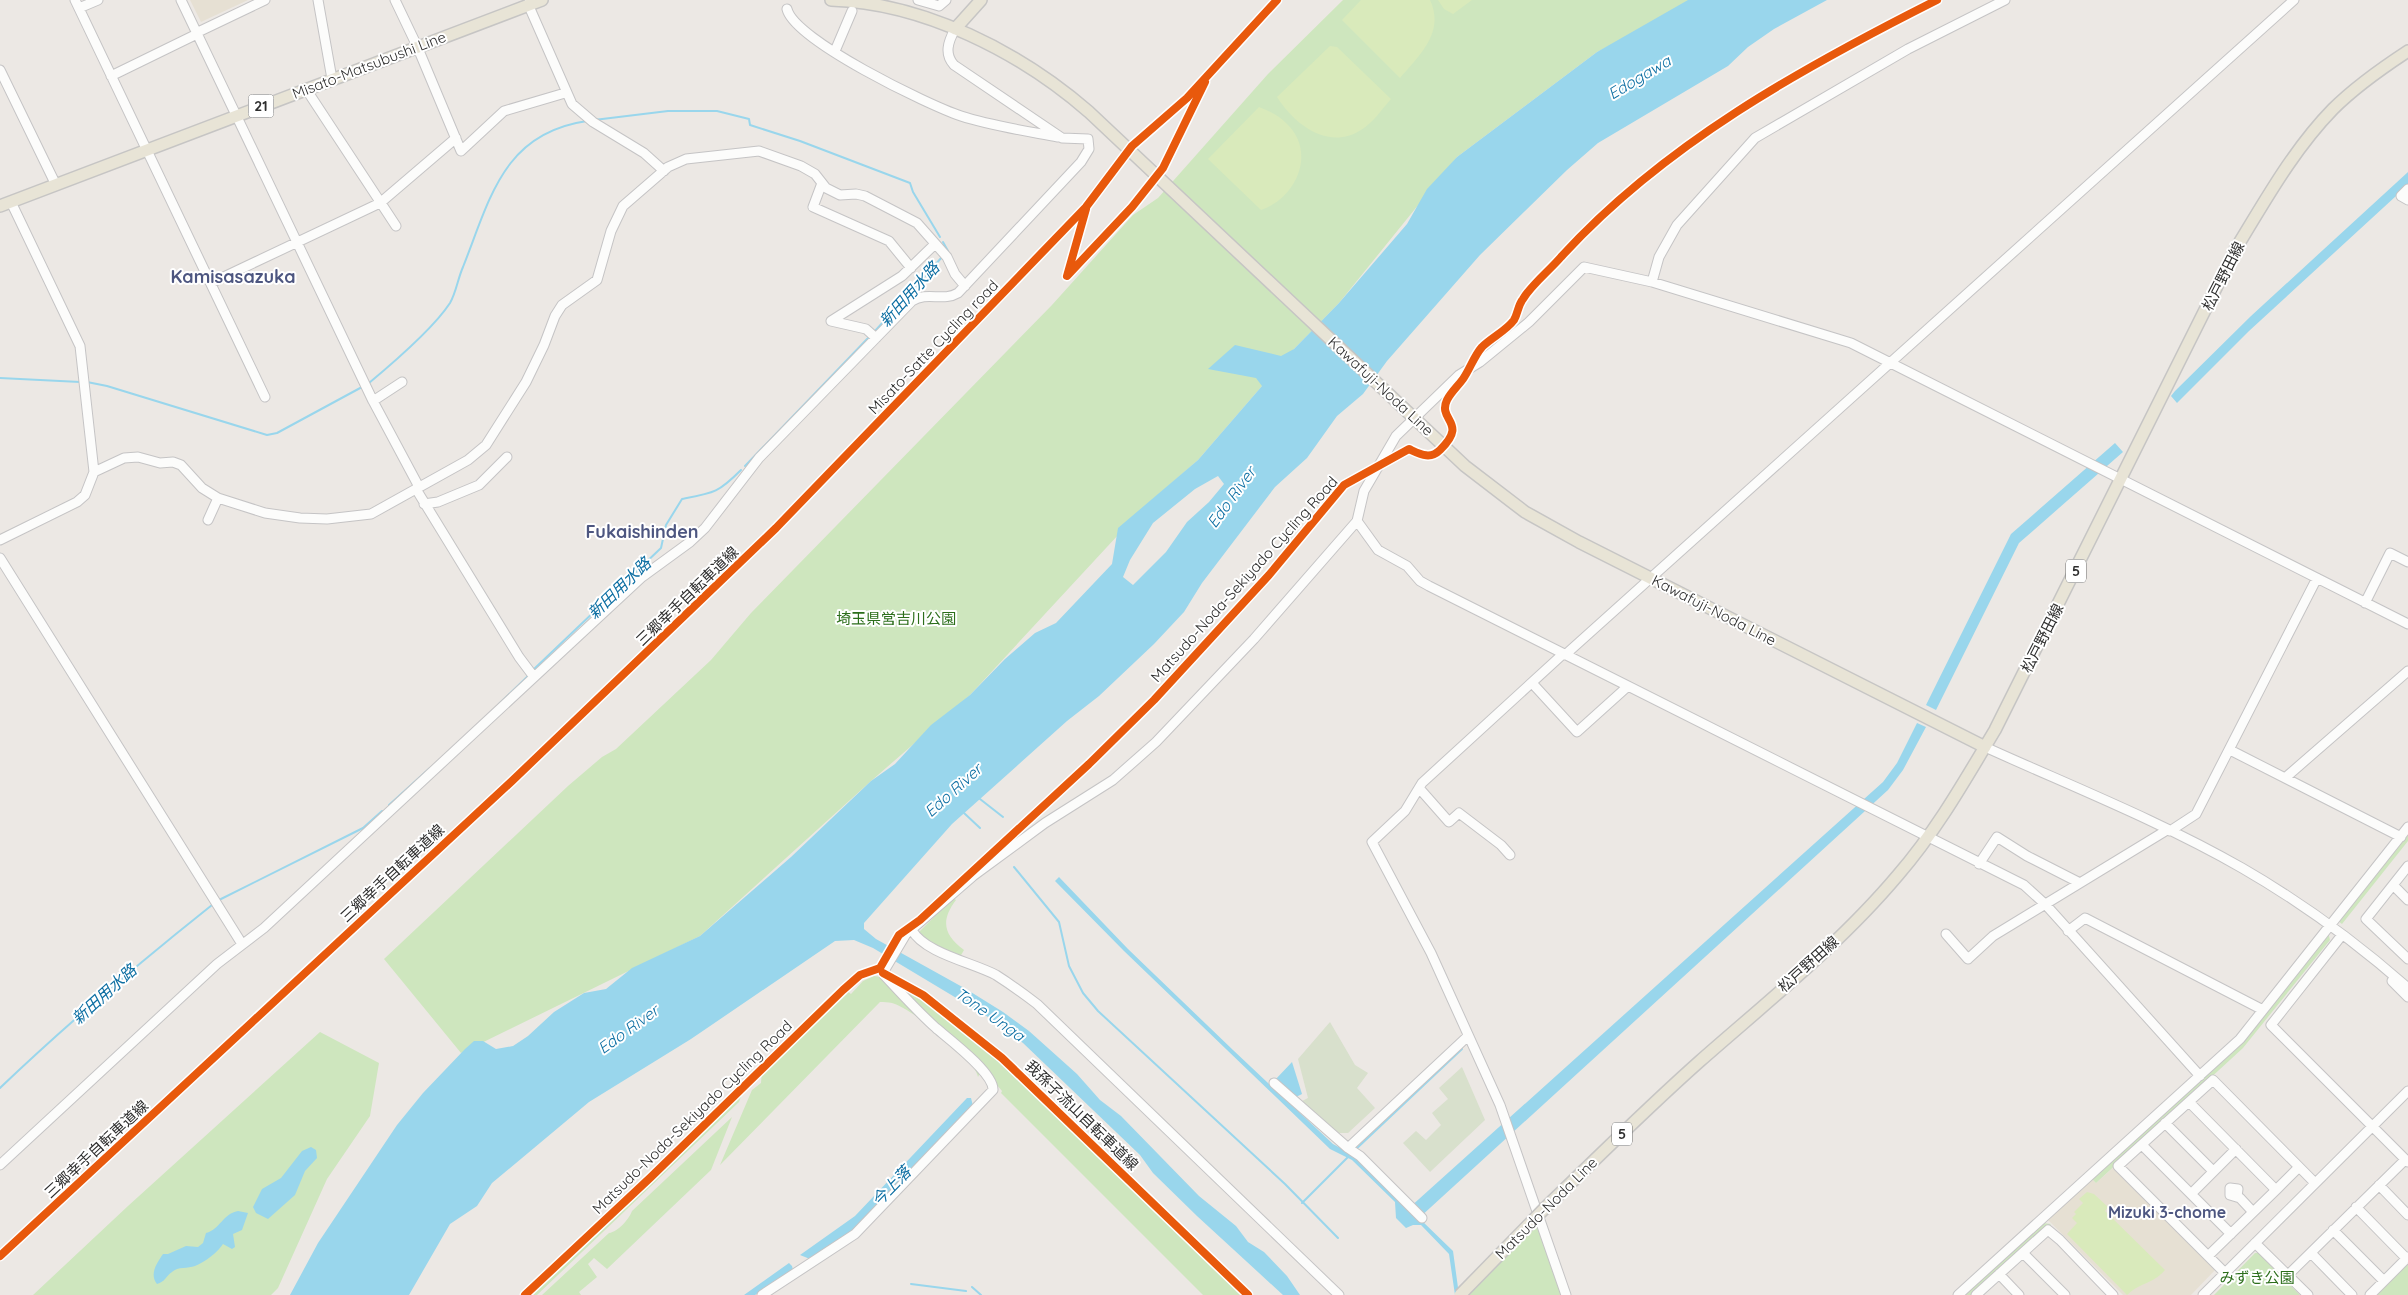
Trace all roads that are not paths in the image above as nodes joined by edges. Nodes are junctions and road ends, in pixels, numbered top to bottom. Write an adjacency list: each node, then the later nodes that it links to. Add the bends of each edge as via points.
1 (98, 0): 14 (street)
2 (181, 0): 18 (street)
3 (265, 0): 18 (street)
4 (318, 0): 24 (street)
5 (395, 0): 19 (street)
6 (542, 0): 13 (main road, Misato-Matsubushi Line / 21)
7 (830, 0): 17 (main road, via 894,10)
8 (918, 0): 9 (street, via 939,6)
9 (946, 0)
10 (981, 0): 17 (main road)
11 (2005, 0): 42 (street, via 1908,49 1755,138 1676,225 1659,257)
12 (2294, 0): 46 (street)
13 (523, 3): 19 (main road, Misato-Matsubushi Line / 21); 26 (street)
14 (77, 4): 23 (street)
15 (787, 9): 20 (street, via 793,22)
16 (852, 10): 20 (street)
17 (955, 29): 29 (street, via 948,48 949,60 954,66); 50 (main road, Kawafuji-Noda Line, via 1040,73 1089,112)
18 (197, 34): 23 (street); 27 (street)
19 (417, 46): 24 (main road, Misato-Matsubushi Line / 21); 28 (street)
20 (835, 51): 29 (street, via 931,105 981,122)
21 (2408, 51): 53 (main road, 松戸野田線 / 5, via 2333,109 2297,151 2235,250)
22 (0, 70): 33 (street)
23 (111, 76): 30 (street)
24 (332, 79): 25 (main road, Misato-Matsubushi Line / 21)
25 (306, 89): 27 (main road, Misato-Matsubushi Line / 21); 37 (street)
26 (565, 93): 28 (street, via 504,112 461,151); 31 (street, via 581,114 644,153)
27 (236, 116): 30 (main road, Misato-Matsubushi Line / 21); 39 (street)
28 (456, 138): 37 (street)
29 (1062, 138): 44 (street, via 1086,138 1089,140 1088,152)
30 (146, 150): 33 (main road, Misato-Matsubushi Line / 21); 43 (street)
31 (664, 170): 32 (street, via 686,159 759,151 801,166 815,174); 54 (street, via 623,206 611,230 597,280 562,305 526,382 486,445 468,460)
32 (822, 183): 40 (street, via 840,195 865,196 914,220); 41 (street, via 814,207 889,241)
33 (56, 185): 36 (main road, Misato-Matsubushi Line / 21)
34 (2408, 189): 35 (street, via 2400,196)
35 (2408, 200)
36 (6, 204): 52 (street, via 80,346)
37 (380, 204): 38 (street); 39 (street)
38 (396, 226)
39 (298, 243): 43 (street); 49 (street)
40 (935, 244): 41 (street); 44 (street, via 948,257 955,274)
41 (911, 268): 45 (street, via 831,321 866,329)
42 (1652, 282): 46 (street, via 1832,336); 50 (street, via 1584,266 1529,322)
43 (211, 283): 48 (street)
44 (965, 286): 45 (street, via 952,297 916,298)
45 (876, 338): 68 (street, via 753,465 698,535 642,577)
46 (1890, 362): 53 (street); 62 (street)
47 (402, 382): 49 (street)
48 (265, 397)
49 (373, 401): 54 (street)
50 (1412, 415): 58 (street, via 1366,485); 62 (main road, Kawafuji-Noda Line, via 1489,486 1540,521)
51 (508, 457): 56 (street, via 479,485 438,502)
52 (94, 472): 55 (street, via 130,457 160,464 172,462 186,468 202,488); 59 (street, via 81,499)
53 (2122, 479): 63 (street); 71 (main road, 松戸野田線 / 5)
54 (418, 488): 55 (street, via 372,514 327,519 266,513); 56 (street)
55 (218, 498): 57 (street)
56 (424, 504): 68 (street)
57 (210, 518)
58 (1357, 521): 66 (street, via 1378,550 1408,566 1420,580); 87 (street, via 1254,639 1142,756 1113,780 987,864)
59 (0, 540)
60 (2, 562): 91 (street)
61 (2408, 562): 64 (street, via 2390,553)
62 (1650, 578): 66 (street); 71 (main road, Kawafuji-Noda Line)
63 (2317, 578): 64 (street); 72 (street)
64 (2365, 603): 65 (street)
65 (2408, 624)
66 (1564, 655): 69 (street); 70 (street)
67 (2408, 671): 73 (street)
68 (534, 677): 91 (street, via 264,928)
69 (1532, 683): 70 (street, via 1577,732); 74 (street)
70 (1628, 687): 78 (street)
71 (1985, 747): 76 (street); 78 (main road, 松戸野田線 / 5)
72 (2230, 750): 73 (street); 76 (street, via 2196,814)
73 (2285, 778): 77 (street)
74 (1419, 788): 79 (street, via 1449,822 1459,813 1501,844); 96 (street, via 1401,816 1372,842 1409,909)
75 (2408, 827): 77 (street)
76 (2169, 830): 82 (street); 86 (street, via 2257,877)
77 (2400, 837): 86 (street)
78 (1928, 838): 80 (street); 132 (main road, Matsudo-Noda Line / 5, bridge, via 1898,876 1854,922 1626,1130)
79 (1510, 855)
80 (1979, 864): 82 (street, via 1997,837); 85 (street, via 2024,885)
81 (2408, 866): 83 (street)
82 (2080, 883): 85 (street)
83 (2392, 886): 84 (street); 92 (street, via 2366,919)
84 (2408, 900)
85 (2046, 905): 88 (street); 89 (street, via 1993,936 1968,959)
86 (2329, 925): 90 (street); 95 (street)
87 (912, 930): 130 (street, via 902,939 884,975 936,1028 967,1053 990,1081 993,1090 855,1234); 131 (street, via 916,937 934,948 995,975 1037,1004)
88 (2068, 931): 95 (street, via 2085,918); 97 (street)
89 (1946, 934)
90 (2342, 935): 93 (street); 94 (street); 102 (street, via 2271,1025)
91 (242, 944): 107 (street)
92 (2408, 958)
93 (2408, 988)
94 (2408, 997)
95 (2263, 1010): 97 (street, via 2240,1040)
96 (1468, 1036): 104 (street); 133 (street, via 1505,1118)
97 (2200, 1076): 134 (street)
98 (1274, 1083): 104 (street)
99 (2408, 1091): 102 (street)
100 (2189, 1102): 101 (street); 105 (street); 108 (street, via 2213,1080)
101 (2165, 1123): 103 (street); 109 (street)
102 (2372, 1126): 106 (street); 110 (street)
103 (2142, 1145): 113 (street); 124 (street, via 2118,1166)
104 (1348, 1148): 118 (street)
105 (2236, 1149): 109 (street); 112 (street)
106 (2407, 1161): 111 (street)
107 (0, 1165)
108 (2299, 1167): 110 (street); 112 (street)
109 (2213, 1171): 113 (street)
110 (2316, 1183): 121 (street)
111 (2379, 1185): 115 (street); 117 (street)
112 (2276, 1190): 116 (street)
113 (2190, 1194): 120 (street)
114 (2237, 1197): 116 (street)
115 (2356, 1207): 119 (street); 125 (street)
116 (2253, 1212): 120 (street)
117 (2408, 1215)
118 (1422, 1218)
119 (2333, 1230): 123 (street); 129 (street)
120 (2231, 1234): 124 (street)
121 (2255, 1243): 126 (street); 128 (street)
122 (2023, 1253): 127 (street); 137 (street); 138 (street, via 2048,1230)
123 (2310, 1253): 128 (street); 141 (street)
124 (2208, 1256): 126 (street)
125 (2407, 1257): 129 (street)
126 (2225, 1273): 139 (street)
127 (1999, 1274): 135 (street); 136 (street)
128 (2288, 1275): 140 (street)
129 (2384, 1281): 142 (street)
130 (762, 1295)
131 (1339, 1295)
132 (1460, 1295)
133 (1566, 1295)
134 (1958, 1295)
135 (1976, 1295)
136 (2020, 1295)
137 (2065, 1295)
138 (2113, 1295)
139 (2203, 1295)
140 (2308, 1295)
141 (2352, 1295)
142 (2370, 1295)

